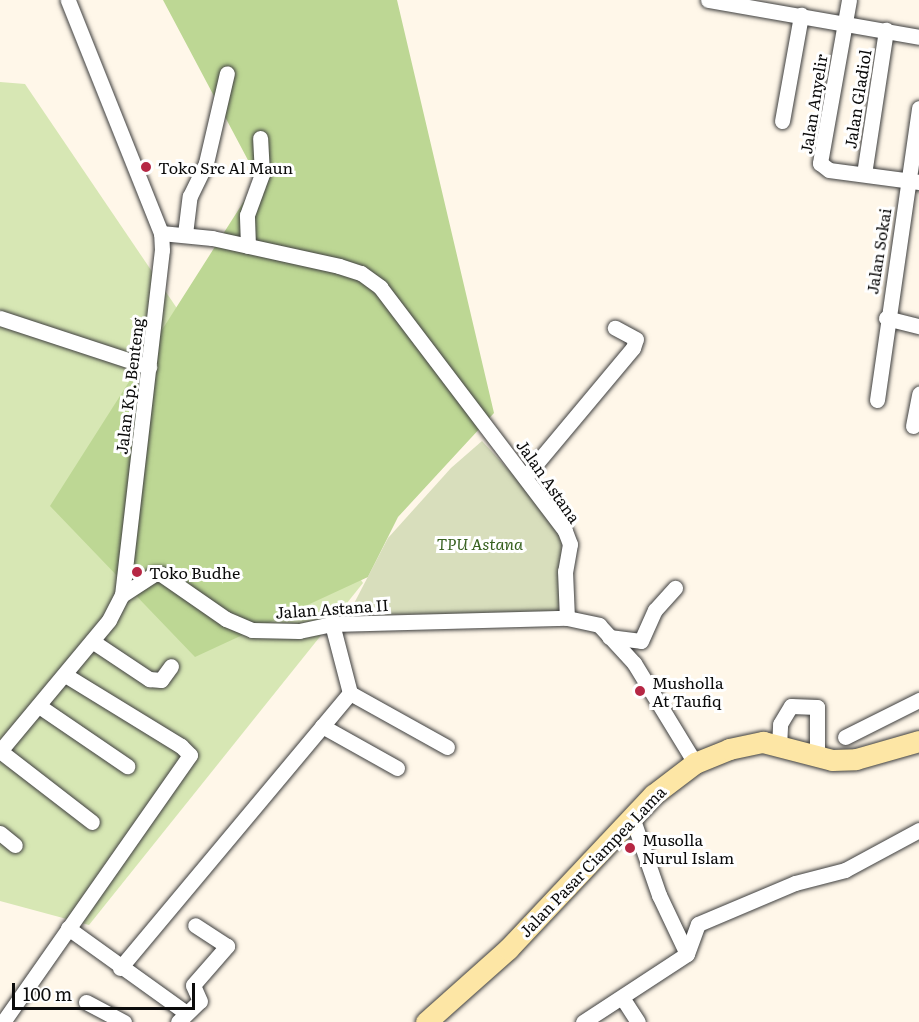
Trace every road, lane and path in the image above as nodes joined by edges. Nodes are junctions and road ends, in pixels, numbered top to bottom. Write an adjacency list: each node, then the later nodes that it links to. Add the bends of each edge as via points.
1 (68, 0): 14 (street, Jalan Kp. Benteng)
2 (714, 0): 4 (street)
3 (849, 0): 5 (street)
4 (801, 15): 5 (street); 10 (street)
5 (845, 21): 6 (street); 12 (street, Jalan Anyelir, via 820,163 829,170)
6 (886, 30): 7 (street); 12 (street, Jalan Gladiol)
7 (919, 37)
8 (227, 73): 15 (street, via 206,163 190,196)
9 (919, 108): 13 (street, Jalan Sokai)
10 (782, 121)
11 (260, 138): 16 (street, via 262,174 247,215)
12 (864, 174): 13 (street, Jalan Anyelir)
13 (913, 181): 18 (street, Jalan Sokai)
14 (161, 233): 15 (street, Jalan Astana); 21 (street, Jalan Kp. Benteng)
15 (185, 234): 16 (street, Jalan Astana)
16 (248, 246): 25 (street, Jalan Astana, via 339,266 361,273 380,287)
17 (0, 318): 21 (street)
18 (886, 318): 19 (street); 23 (street, Jalan Sokai)
19 (919, 326)
20 (615, 328): 25 (street, via 636,339 633,348)
21 (149, 367): 27 (street, Jalan Kp. Benteng)
22 (919, 396): 24 (street)
23 (877, 400)
24 (913, 426)
25 (525, 477): 28 (street, Jalan Astana, via 565,531 570,544 565,582)
26 (675, 588): 30 (street, via 655,610 641,641)
27 (122, 595): 29 (street, Jalan Astana II, via 154,574 161,574 237,626 299,631); 31 (street, Jalan Kp. Benteng)
28 (567, 618): 29 (street, Jalan Astana II); 30 (street, via 599,625)
29 (333, 624): 34 (street)
30 (609, 637): 44 (street, via 634,663)
31 (92, 641): 32 (street, via 149,679 161,680); 33 (street, Jalan Kp. Benteng)
32 (171, 666)
33 (65, 675): 36 (street, Jalan Kp. Benteng); 53 (street, via 190,755)
34 (350, 693): 37 (street); 40 (street)
35 (919, 700): 43 (street, via 844,731)
36 (39, 706): 41 (street, Jalan Kp. Benteng); 45 (street)
37 (322, 726): 46 (street); 55 (street)
38 (919, 741): 43 (main road, Jalan Pasar Ciampea Lama)
39 (779, 746): 42 (main road, Jalan Pasar Ciampea Lama); 42 (street, via 780,724 791,706 817,707); 44 (main road, Jalan Pasar Ciampea Lama, via 763,742)
40 (447, 747)
41 (0, 751): 48 (street)
42 (818, 756): 43 (main road, Jalan Pasar Ciampea Lama)
43 (856, 759)
44 (695, 763): 47 (main road, Jalan Pasar Ciampea Lama)
45 (127, 766)
46 (398, 768)
47 (632, 817): 54 (street, via 658,896); 61 (main road, Jalan Pasar Ciampea Lama, via 508,949)
48 (92, 822)
49 (919, 830): 54 (street, via 845,870 795,884 698,924)
50 (0, 833): 51 (street)
51 (15, 845)
52 (195, 925): 58 (street, via 227,946 194,985 200,1001)
53 (68, 928): 55 (street); 59 (street)
54 (687, 954): 56 (street)
55 (120, 968): 58 (street)
56 (623, 999): 62 (street); 63 (street)
57 (86, 1002): 60 (street)
58 (181, 1017)
59 (3, 1022)
60 (124, 1022)
61 (426, 1022)
62 (583, 1022)
63 (638, 1022)

